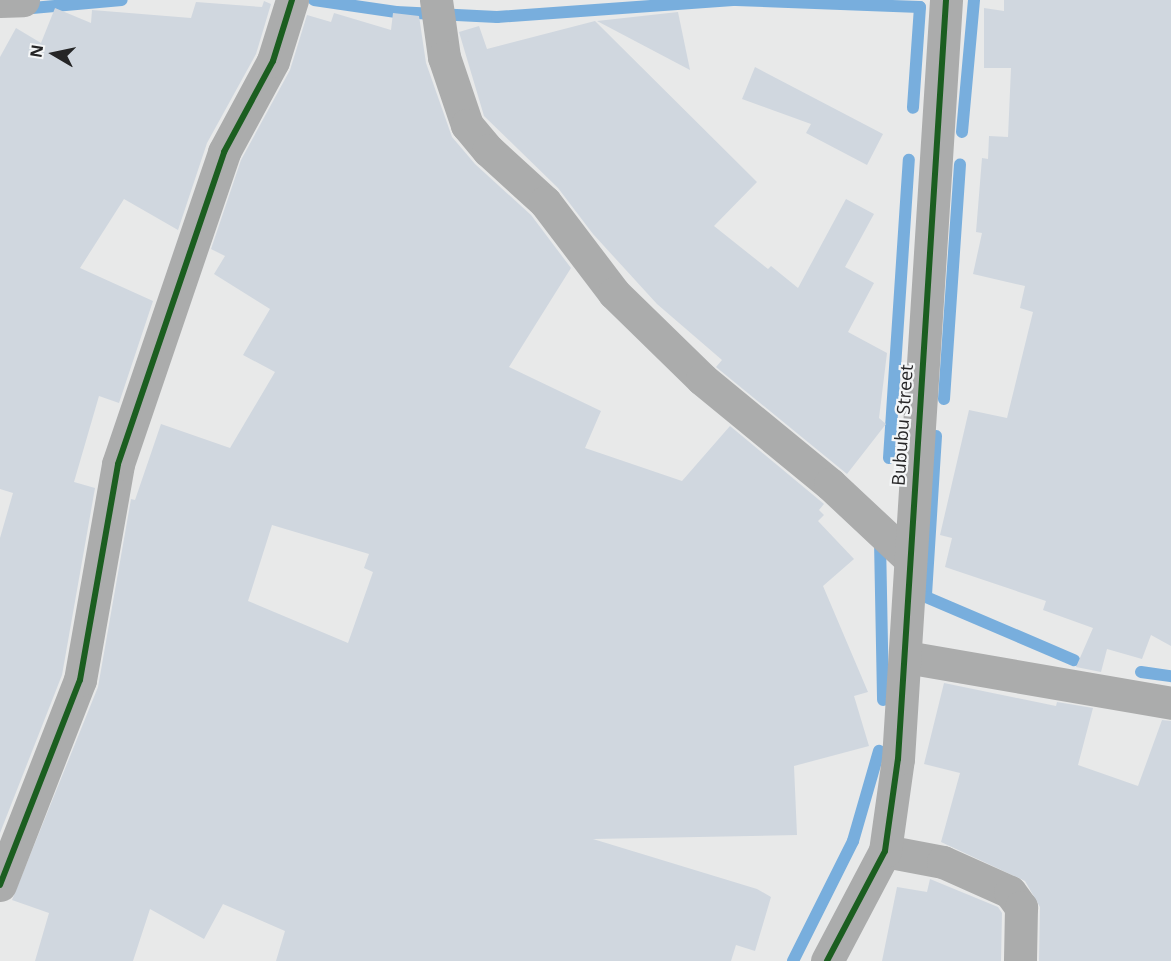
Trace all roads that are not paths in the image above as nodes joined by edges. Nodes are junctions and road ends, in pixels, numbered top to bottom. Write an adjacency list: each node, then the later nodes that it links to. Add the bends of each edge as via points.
1 (23, 0): 6 (street)
2 (292, 0): 12 (street, via 273,61 224,152 118,464 80,680)
3 (436, 0): 8 (street, via 444,57 467,125 481,142 545,202 614,292 702,379 830,483)
4 (946, 0): 8 (street, Bububu Street)
5 (0, 1): 6 (street)
6 (9, 1): 7 (street)
7 (0, 16)
8 (908, 557): 9 (street, Bububu Street)
9 (906, 657): 10 (street); 11 (street, Bububu Street)
10 (1171, 703)
11 (885, 851): 13 (street); 14 (street, via 943,862 1010,892 1021,907)
12 (0, 885)
13 (827, 961)
14 (1020, 961)

